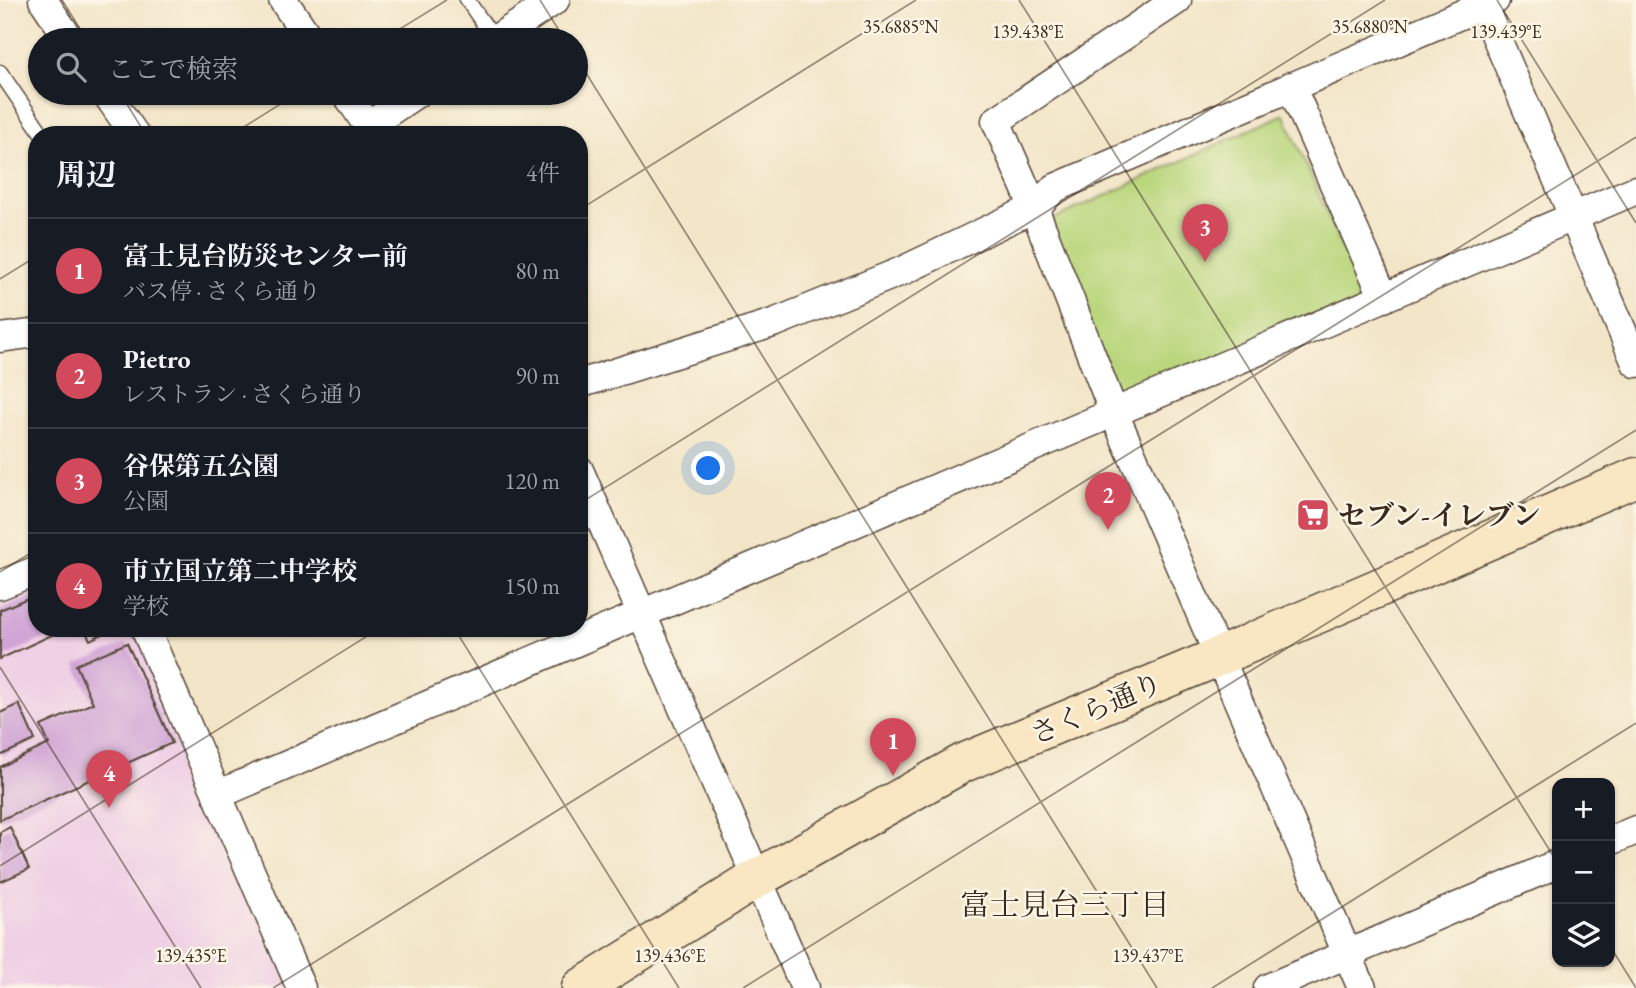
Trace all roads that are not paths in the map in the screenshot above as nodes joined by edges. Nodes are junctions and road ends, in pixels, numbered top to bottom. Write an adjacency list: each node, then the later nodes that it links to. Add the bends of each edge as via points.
1 (43, 0): 7 (street)
2 (283, 0): 8 (street)
3 (467, 0): 9 (lane)
4 (555, 0): 10 (street)
5 (1177, 0): 21 (street, via 996,121)
6 (1489, 1): 12 (street); 22 (street, via 1489,20)
7 (62, 28)
8 (302, 28)
9 (487, 28)
10 (513, 28)
11 (0, 72): 16 (lane)
12 (1292, 86): 21 (street, via 1055,188); 23 (street)
13 (114, 105): 17 (street)
14 (354, 105): 18 (street)
15 (402, 105): 19 (street)
16 (37, 126)
17 (129, 126)
18 (368, 126)
19 (376, 126)
20 (1636, 190): 22 (street)
21 (1034, 208): 27 (street, via 902,271 776,322); 28 (street)
22 (1573, 217): 23 (street); 26 (street)
23 (1384, 298): 28 (street)
24 (28, 334): 25 (street)
25 (0, 338)
26 (1636, 363)
27 (588, 381)
28 (1114, 412): 33 (street); 37 (street)
29 (1636, 477): 37 (street, さくら通り)
30 (588, 491): 33 (street)
31 (28, 574): 32 (street)
32 (0, 585)
33 (642, 614): 36 (street); 42 (street)
34 (149, 637): 38 (street)
35 (588, 637): 38 (street)
36 (588, 637)
37 (1218, 657): 42 (street, さくら通り, via 963,763); 43 (street)
38 (217, 795): 44 (street)
39 (1636, 830): 40 (street)
40 (1615, 839)
41 (1552, 866): 43 (street)
42 (756, 879): 45 (street, さくら通り); 46 (street)
43 (1348, 954): 47 (street); 48 (street)
44 (301, 988)
45 (581, 988)
46 (804, 988)
47 (1268, 988)
48 (1362, 988)

